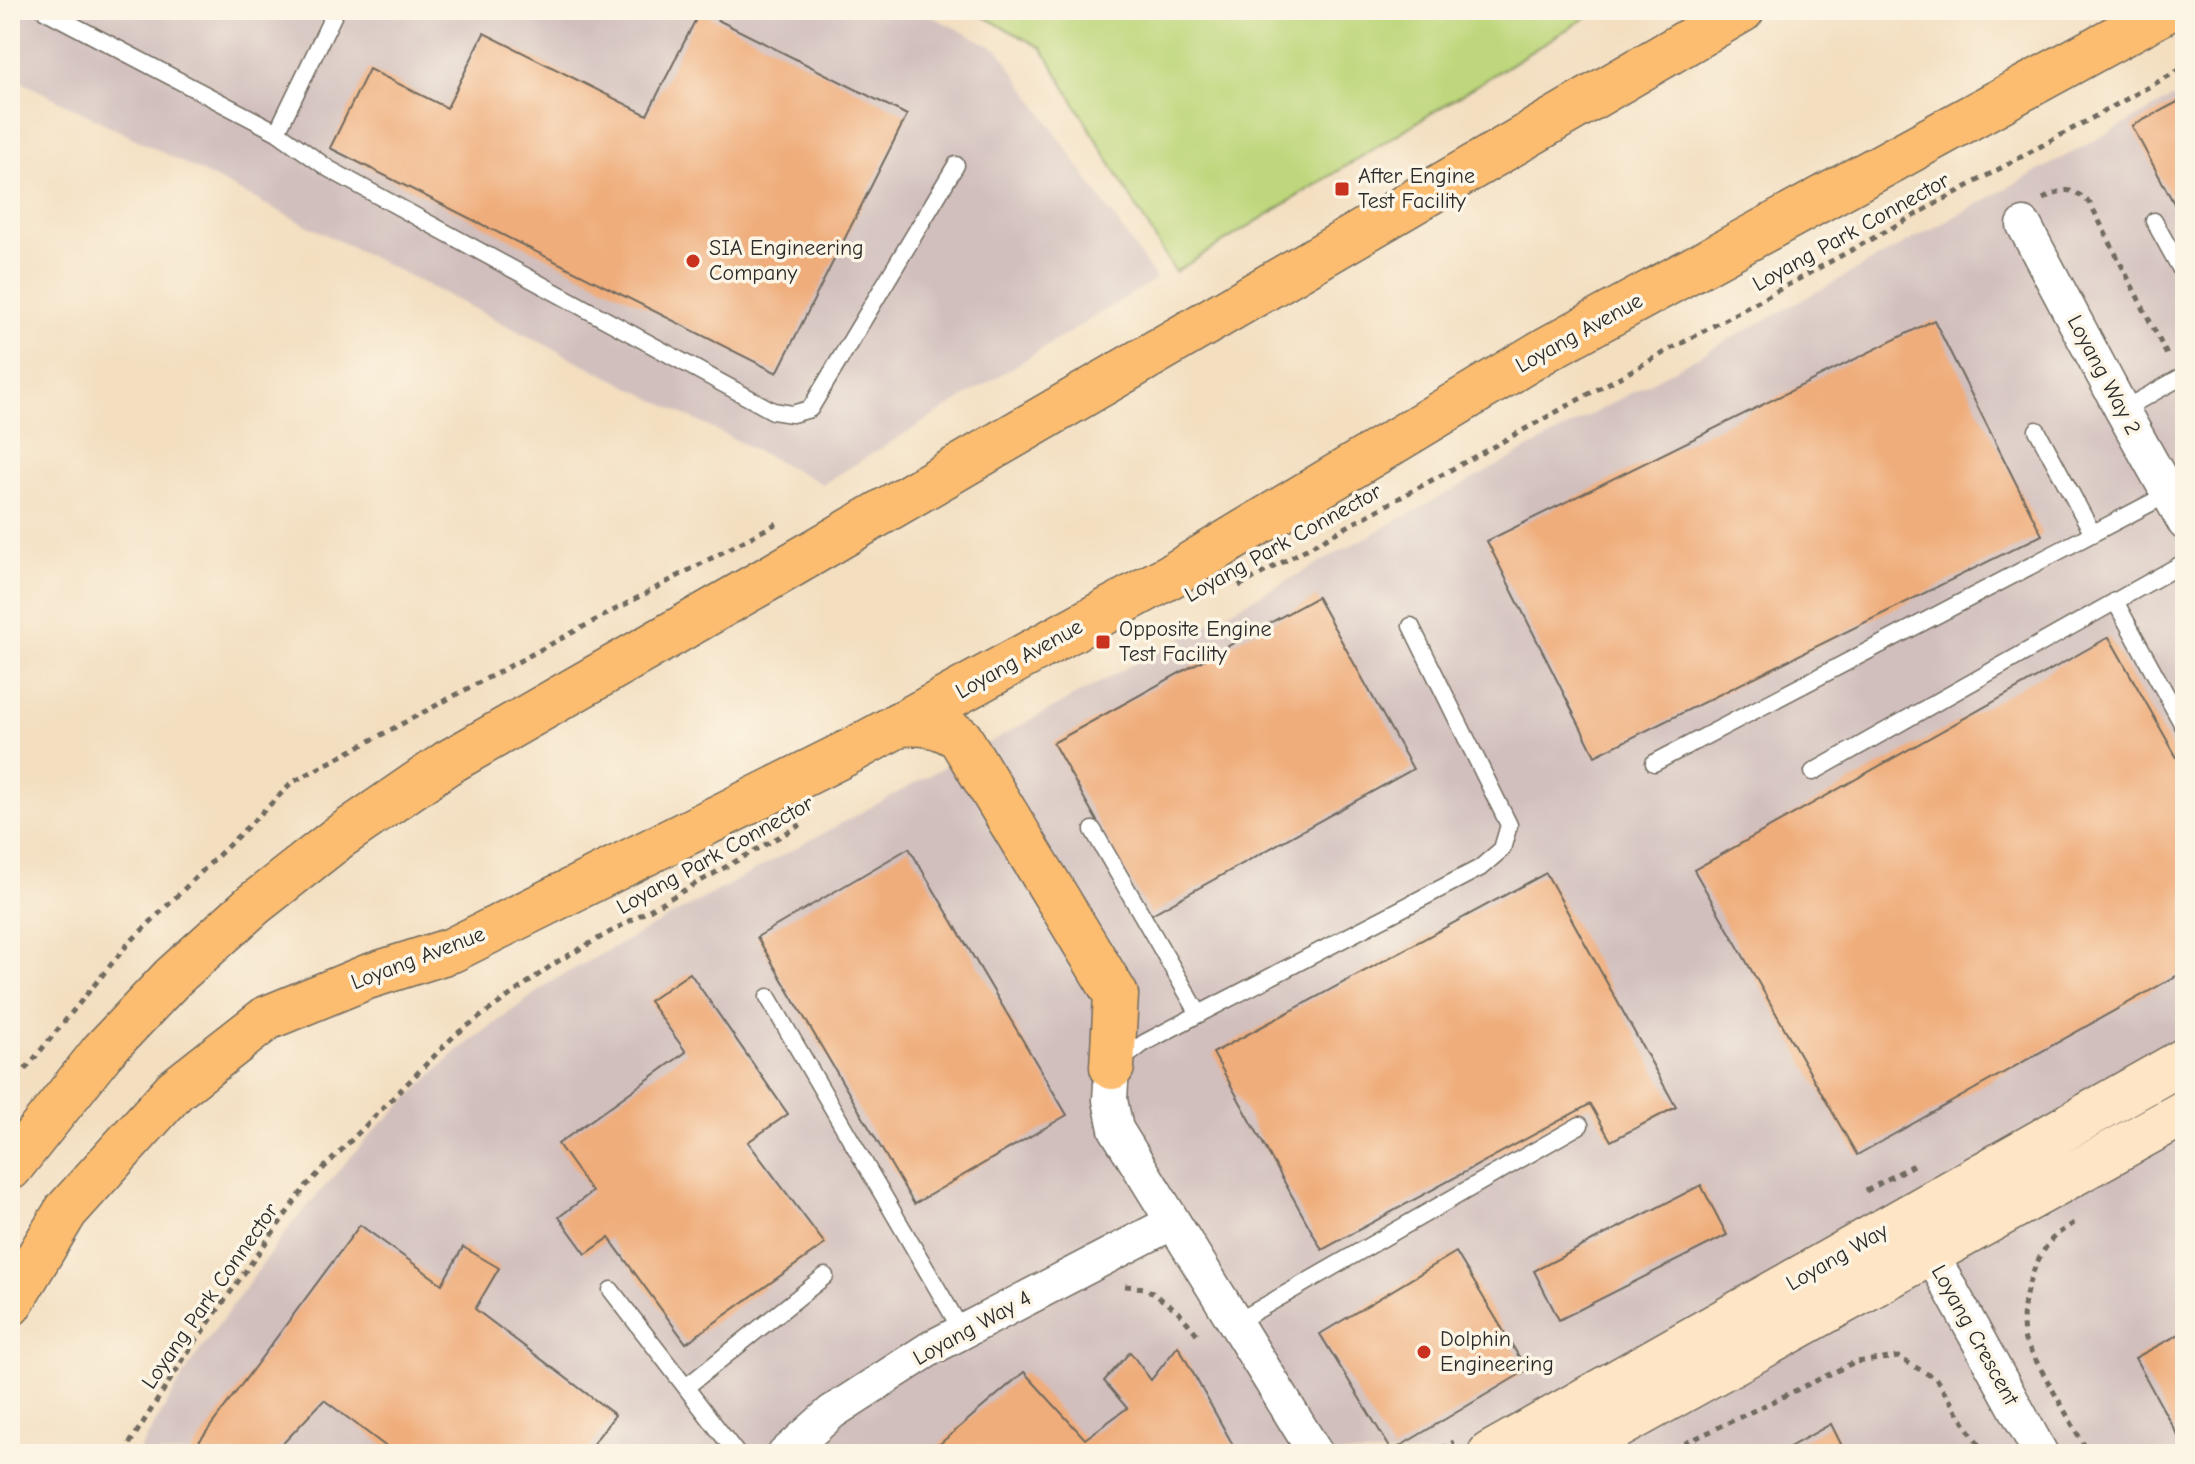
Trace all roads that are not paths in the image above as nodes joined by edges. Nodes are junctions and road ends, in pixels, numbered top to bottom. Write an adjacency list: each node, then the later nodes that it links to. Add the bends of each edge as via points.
1 (44, 10): 5 (lane)
2 (336, 10): 5 (lane)
3 (1742, 10): 29 (main road, via 447,763 338,838 173,977 103,1051)
4 (2167, 10): 18 (main road, Loyang Avenue, via 1547,349 1176,573)
5 (277, 132): 6 (lane, via 329,169 773,411 792,414 810,409)
6 (956, 165)
7 (2154, 221): 9 (lane)
8 (2024, 225): 11 (street, Loyang Way 2)
9 (2185, 277)
10 (2182, 377): 11 (lane)
11 (2122, 410): 13 (street, Loyang Way 2)
12 (2037, 430): 14 (lane)
13 (2177, 509): 14 (lane)
14 (2093, 534): 20 (lane)
15 (2185, 562): 16 (lane)
16 (2115, 601): 19 (lane); 21 (lane)
17 (1411, 626): 24 (lane, via 1509,825 1502,849 1480,868)
18 (899, 724): 26 (main road, via 927,722 960,738 1116,995); 35 (main road, Loyang Avenue, via 452,950 267,1018 175,1090 66,1211)
19 (2185, 729)
20 (1654, 763)
21 (1813, 772)
22 (1093, 830): 24 (lane)
23 (768, 997): 37 (lane)
24 (1199, 1014): 26 (lane)
25 (2185, 1060): 30 (street, Loyang Way)
26 (1112, 1067): 31 (street, via 1110,1100 1116,1129)
27 (2185, 1112): 32 (street, Loyang Way)
28 (1580, 1125): 36 (lane)
29 (10, 1168)
30 (1910, 1216): 32 (street, Loyang Crescent); 42 (street, Loyang Way)
31 (1173, 1222): 36 (street); 37 (street, Loyang Way 4)
32 (1930, 1253): 43 (street, Loyang Way); 44 (street, Loyang Crescent)
33 (825, 1276): 38 (lane)
34 (611, 1290): 38 (lane)
35 (10, 1304)
36 (1235, 1323): 41 (street)
37 (962, 1331): 40 (street, Loyang Way 4, via 832,1412)
38 (686, 1387): 39 (lane)
39 (737, 1454)
40 (785, 1454)
41 (1316, 1454)
42 (1490, 1454)
43 (1568, 1454)
44 (2041, 1454)

